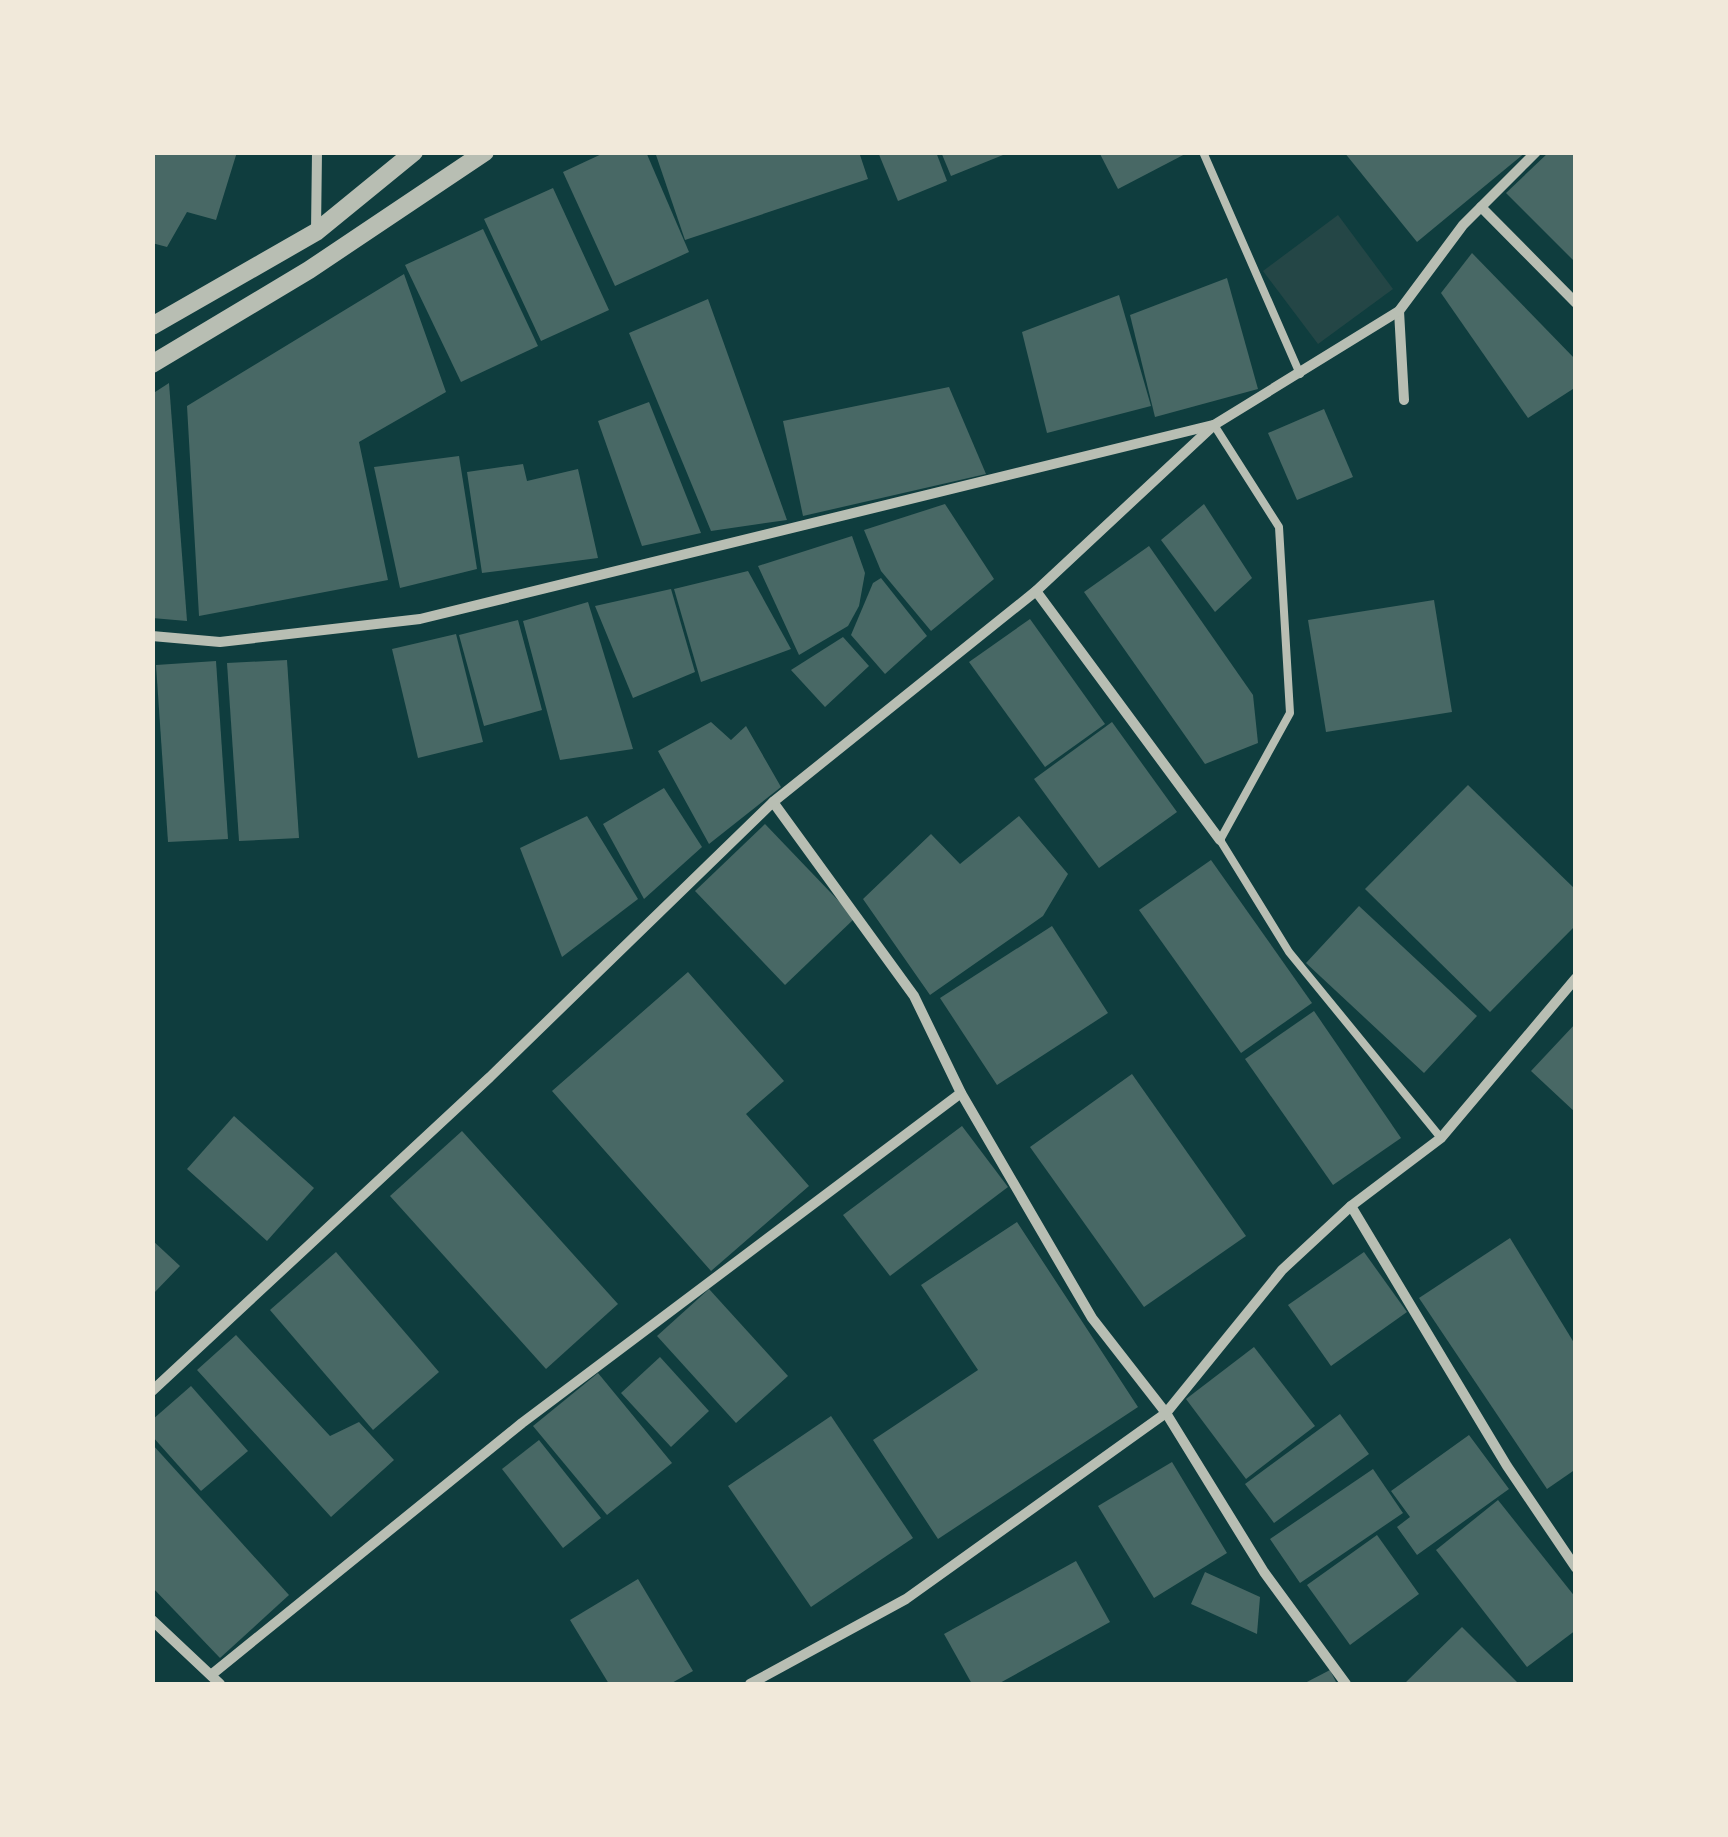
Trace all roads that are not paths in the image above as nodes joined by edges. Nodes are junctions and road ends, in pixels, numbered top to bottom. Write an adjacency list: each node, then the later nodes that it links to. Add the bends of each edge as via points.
1 (317, 152): 7 (street)
2 (414, 152): 7 (street)
3 (485, 152): 11 (street, via 309,270)
4 (1203, 152): 12 (lane)
5 (1536, 152): 6 (street)
6 (1481, 207): 8 (street); 9 (street)
7 (316, 232): 10 (street)
8 (1576, 302)
9 (1399, 311): 12 (street); 13 (street)
10 (152, 326)
11 (152, 364)
12 (1300, 374): 14 (street)
13 (1404, 400)
14 (1214, 425): 15 (street); 16 (street, via 420,620 220,642); 18 (lane, via 1279,528 1290,713)
15 (1036, 591): 17 (street); 18 (street)
16 (152, 636)
17 (773, 802): 20 (street, via 914,996); 23 (street)
18 (1220, 840): 21 (lane, via 1288,952)
19 (1576, 978): 21 (street)
20 (962, 1093): 24 (street, via 1092,1318); 27 (street, via 522,1423)
21 (1441, 1138): 22 (street)
22 (1351, 1206): 24 (street, via 1282,1270); 25 (street, via 1506,1466)
23 (152, 1391)
24 (1166, 1414): 29 (street, via 906,1599); 30 (street, via 1264,1572)
25 (1576, 1568)
26 (152, 1620): 27 (street)
27 (211, 1675): 28 (street)
28 (220, 1684)
29 (750, 1684)
30 (1346, 1684)

